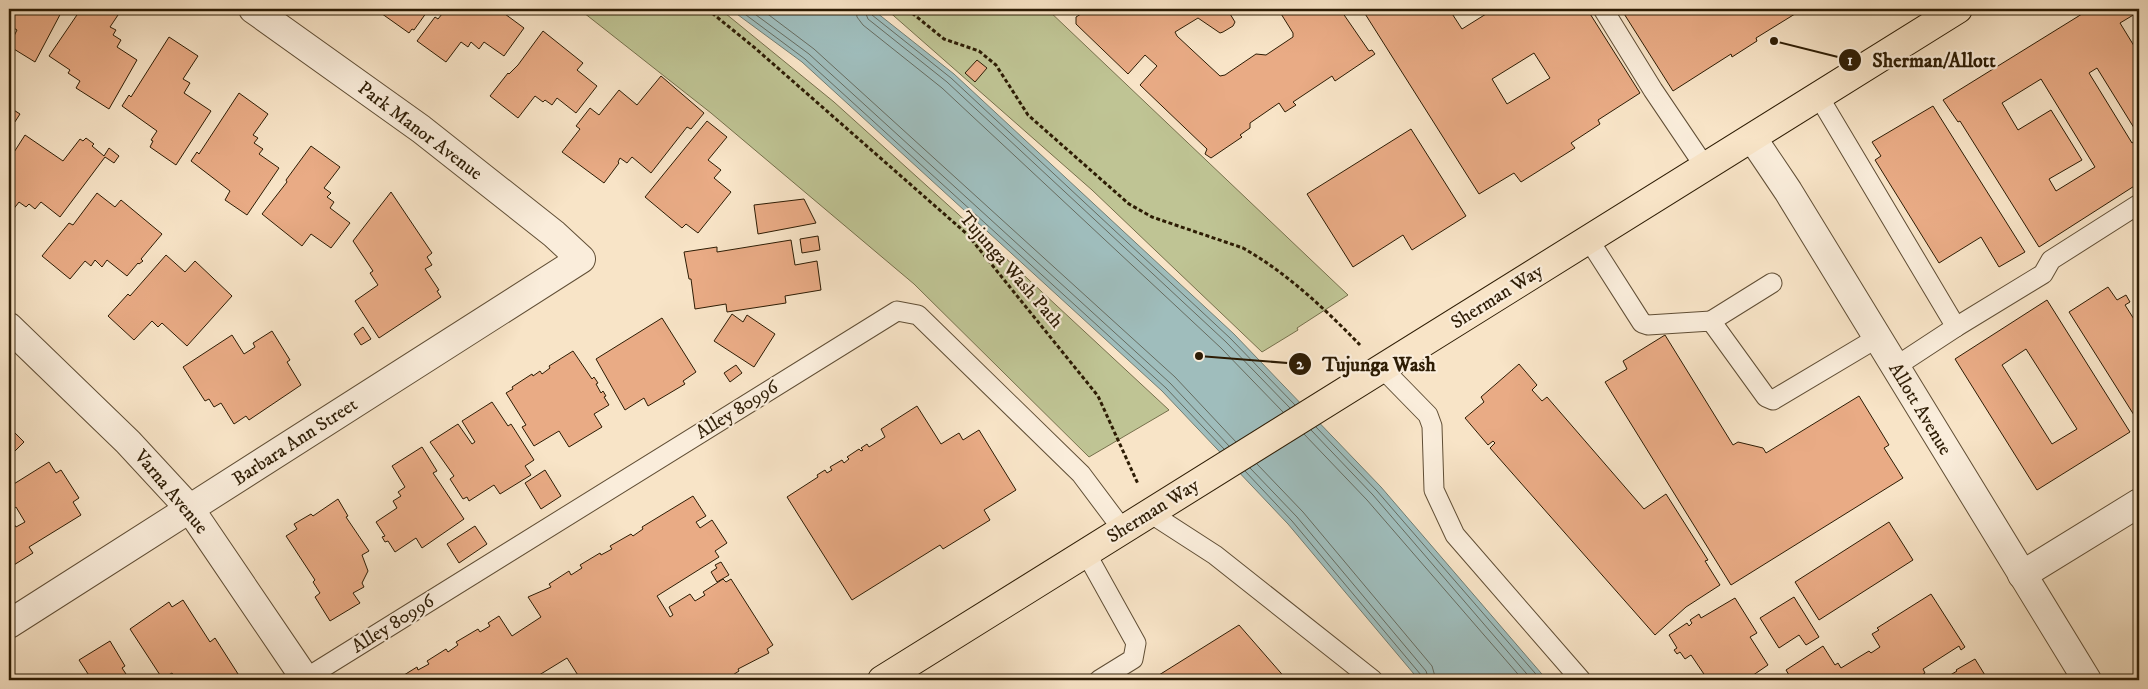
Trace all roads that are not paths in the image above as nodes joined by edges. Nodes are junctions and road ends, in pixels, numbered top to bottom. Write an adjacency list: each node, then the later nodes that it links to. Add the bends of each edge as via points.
1 (253, 9): 9 (street, Park Manor Avenue, via 421,129)
2 (1604, 9): 6 (lane)
3 (1958, 9): 4 (main road, Sherman Way)
4 (1819, 97): 5 (main road, Sherman Way); 13 (lane)
5 (1753, 139): 6 (main road, Sherman Way); 14 (street, Allott Avenue)
6 (1705, 167): 8 (main road, Sherman Way)
7 (2139, 204): 13 (lane, via 2051,260 2043,274)
8 (1589, 240): 11 (lane, via 1642,323); 16 (main road, Sherman Way)
9 (581, 259): 18 (street, Barbara Ann Street)
10 (1772, 283): 11 (lane)
11 (1711, 321): 14 (lane, via 1766,397 1773,400)
12 (9, 327): 18 (street, Varna Avenue, via 128,442)
13 (1956, 327): 15 (lane)
14 (1877, 338): 15 (street, Allott Avenue)
15 (1895, 367): 22 (street, Allott Avenue)
16 (1383, 369): 19 (main road, Sherman Way); 28 (lane, via 1428,415 1432,426 1434,490 1455,535)
17 (2139, 503): 22 (street)
18 (190, 510): 23 (street, Barbara Ann Street); 24 (street, Varna Avenue)
19 (1150, 513): 20 (main road, Sherman Way); 27 (lane, via 1215,555)
20 (1123, 530): 21 (main road, Sherman Way); 24 (lane, Alley 80996, via 1081,474 918,315 897,310)
21 (1086, 553): 25 (main road, Sherman Way); 26 (lane, via 1136,643 1134,659)
22 (2022, 575): 29 (street, Allott Avenue)
23 (9, 624)
24 (305, 680)
25 (882, 680)
26 (1100, 680)
27 (1373, 680)
28 (1580, 680)
29 (2087, 680)

